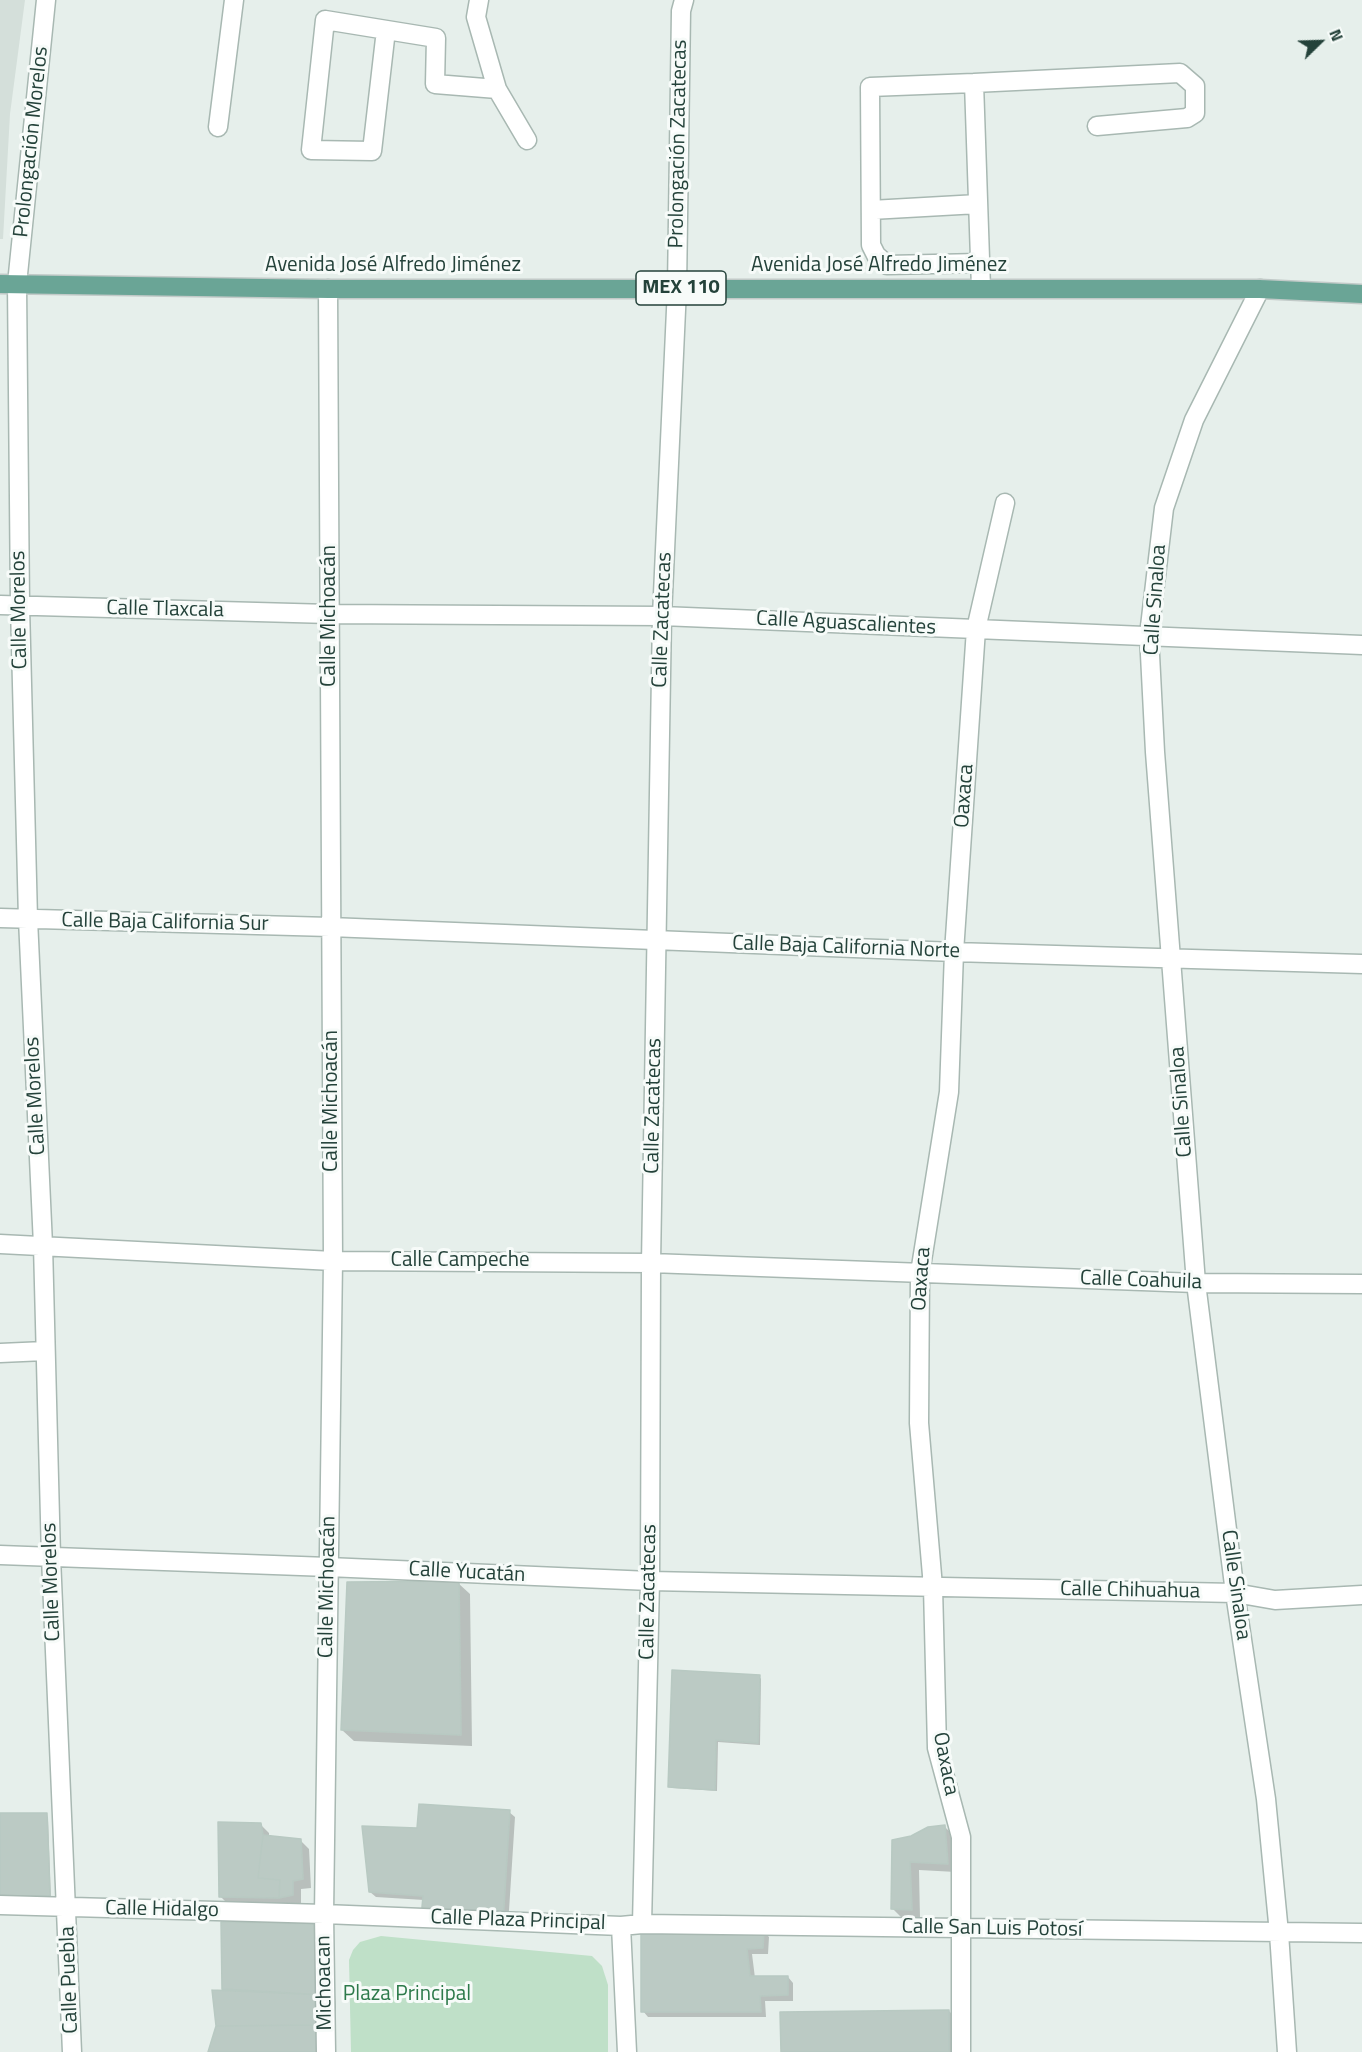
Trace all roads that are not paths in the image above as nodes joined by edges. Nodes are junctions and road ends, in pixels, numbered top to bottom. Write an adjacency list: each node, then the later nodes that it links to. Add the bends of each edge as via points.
1 (46, 0): 14 (street, Prolongación Morelos)
2 (234, 0): 8 (street)
3 (479, 0): 7 (street, via 476,17)
4 (684, 0): 15 (street, Prolongación Zacatecas)
5 (386, 30): 5 (street, via 325,20 311,150 372,151); 7 (street, via 436,38 435,84)
6 (974, 84): 9 (street, via 1180,73 1195,86 1195,113 1187,118); 11 (street); 12 (street, via 870,87)
7 (497, 89): 10 (street)
8 (218, 126)
9 (1097, 126)
10 (527, 140)
11 (978, 204): 12 (street); 13 (street)
12 (871, 210): 13 (street, via 871,245 887,265)
13 (980, 263): 16 (street)
14 (9, 284): 17 (main road, Avenida José Alfredo Jiménez / MEX 110); 22 (street, Calle Morelos)
15 (677, 288): 16 (main road, Avenida José Alfredo Jiménez / MEX 110); 17 (main road, Avenida José Alfredo Jiménez / MEX 110); 24 (street, Calle Zacatecas)
16 (981, 288): 18 (main road, Avenida José Alfredo Jiménez / MEX 110)
17 (328, 289): 23 (street, Calle Michoacán)
18 (1260, 289): 19 (main road, Avenida José Alfredo Jiménez / MEX 110); 26 (street, Calle Sinaloa, via 1194,420 1164,508)
19 (1362, 294)
20 (1005, 503): 25 (street, Oaxaca)
21 (0, 605): 22 (street, Calle Tlaxcala)
22 (20, 606): 23 (street, Calle Tlaxcala); 29 (street, Calle Morelos)
23 (330, 614): 24 (street, Calle Aguascalientes); 30 (street, Calle Michoacán)
24 (662, 616): 25 (street, Calle Aguascalientes); 31 (street, Calle Zacatecas)
25 (976, 629): 26 (street, Calle Aguascalientes); 32 (street, Oaxaca)
26 (1149, 635): 27 (street, Calle Aguascalientes); 33 (street, Calle Sinaloa)
27 (1362, 645)
28 (0, 918): 29 (street, Calle Baja California Sur)
29 (28, 920): 30 (street, Calle Baja California Sur); 36 (street, Calle Morelos)
30 (330, 927): 31 (street, Calle Baja California Norte); 37 (street, Calle Michoacán)
31 (657, 941): 32 (street, Calle Baja California Norte); 38 (street, Calle Zacatecas)
32 (954, 952): 33 (street, Calle Baja California Norte); 39 (street, Oaxaca, via 949,1092)
33 (1171, 958): 34 (street, Calle Baja California Norte); 40 (street, Calle Sinaloa)
34 (1362, 964)
35 (0, 1244): 36 (street, Calle Campeche)
36 (43, 1245): 37 (street, Calle Campeche); 42 (street, Calle Morelos)
37 (333, 1261): 38 (street, Calle Campeche); 46 (street, Calle Michoacán)
38 (651, 1263): 39 (street, Calle Campeche); 47 (street, Calle Zacatecas)
39 (920, 1273): 40 (street, Calle Coahuila); 48 (street, Oaxaca, via 919,1423)
40 (1196, 1284): 41 (street, Calle Coahuila); 49 (street, Calle Sinaloa)
41 (1362, 1284)
42 (45, 1351): 43 (street); 45 (street, Calle Morelos)
43 (0, 1353)
44 (0, 1555): 45 (street, Calle Yucatán)
45 (51, 1557): 46 (street, Calle Yucatán); 52 (street, Calle Morelos)
46 (328, 1567): 47 (street, Calle Yucatán); 53 (street, Calle Michoacán)
47 (650, 1581): 48 (street, Calle Yucatán); 54 (street, Calle Zacatecas)
48 (933, 1587): 49 (street, Calle Chihuahua); 56 (street, Oaxaca, via 937,1748 961,1837)
49 (1235, 1593): 50 (street, Calle Chihuahua, via 1275,1599); 57 (street, Calle Sinaloa, via 1266,1798)
50 (1362, 1596)
51 (0, 1905): 52 (street, Calle Hidalgo)
52 (67, 1908): 53 (street, Calle Hidalgo); 59 (street, Calle Puebla)
53 (324, 1914): 55 (street, Calle Plaza Principal); 60 (street, Michoacan)
54 (642, 1924): 55 (street, Calle San Luis Potosí); 56 (street, Calle San Luis Potosí)
55 (621, 1926): 61 (street, Calle Plaza Principal)
56 (962, 1928): 57 (street, Calle San Luis Potosí); 62 (street, Oaxaca)
57 (1279, 1933): 58 (street, Calle San Luis Potosí); 63 (street, Calle Sinaloa)
58 (1362, 1933)
59 (72, 2052)
60 (326, 2052)
61 (627, 2052)
62 (961, 2052)
63 (1287, 2052)

